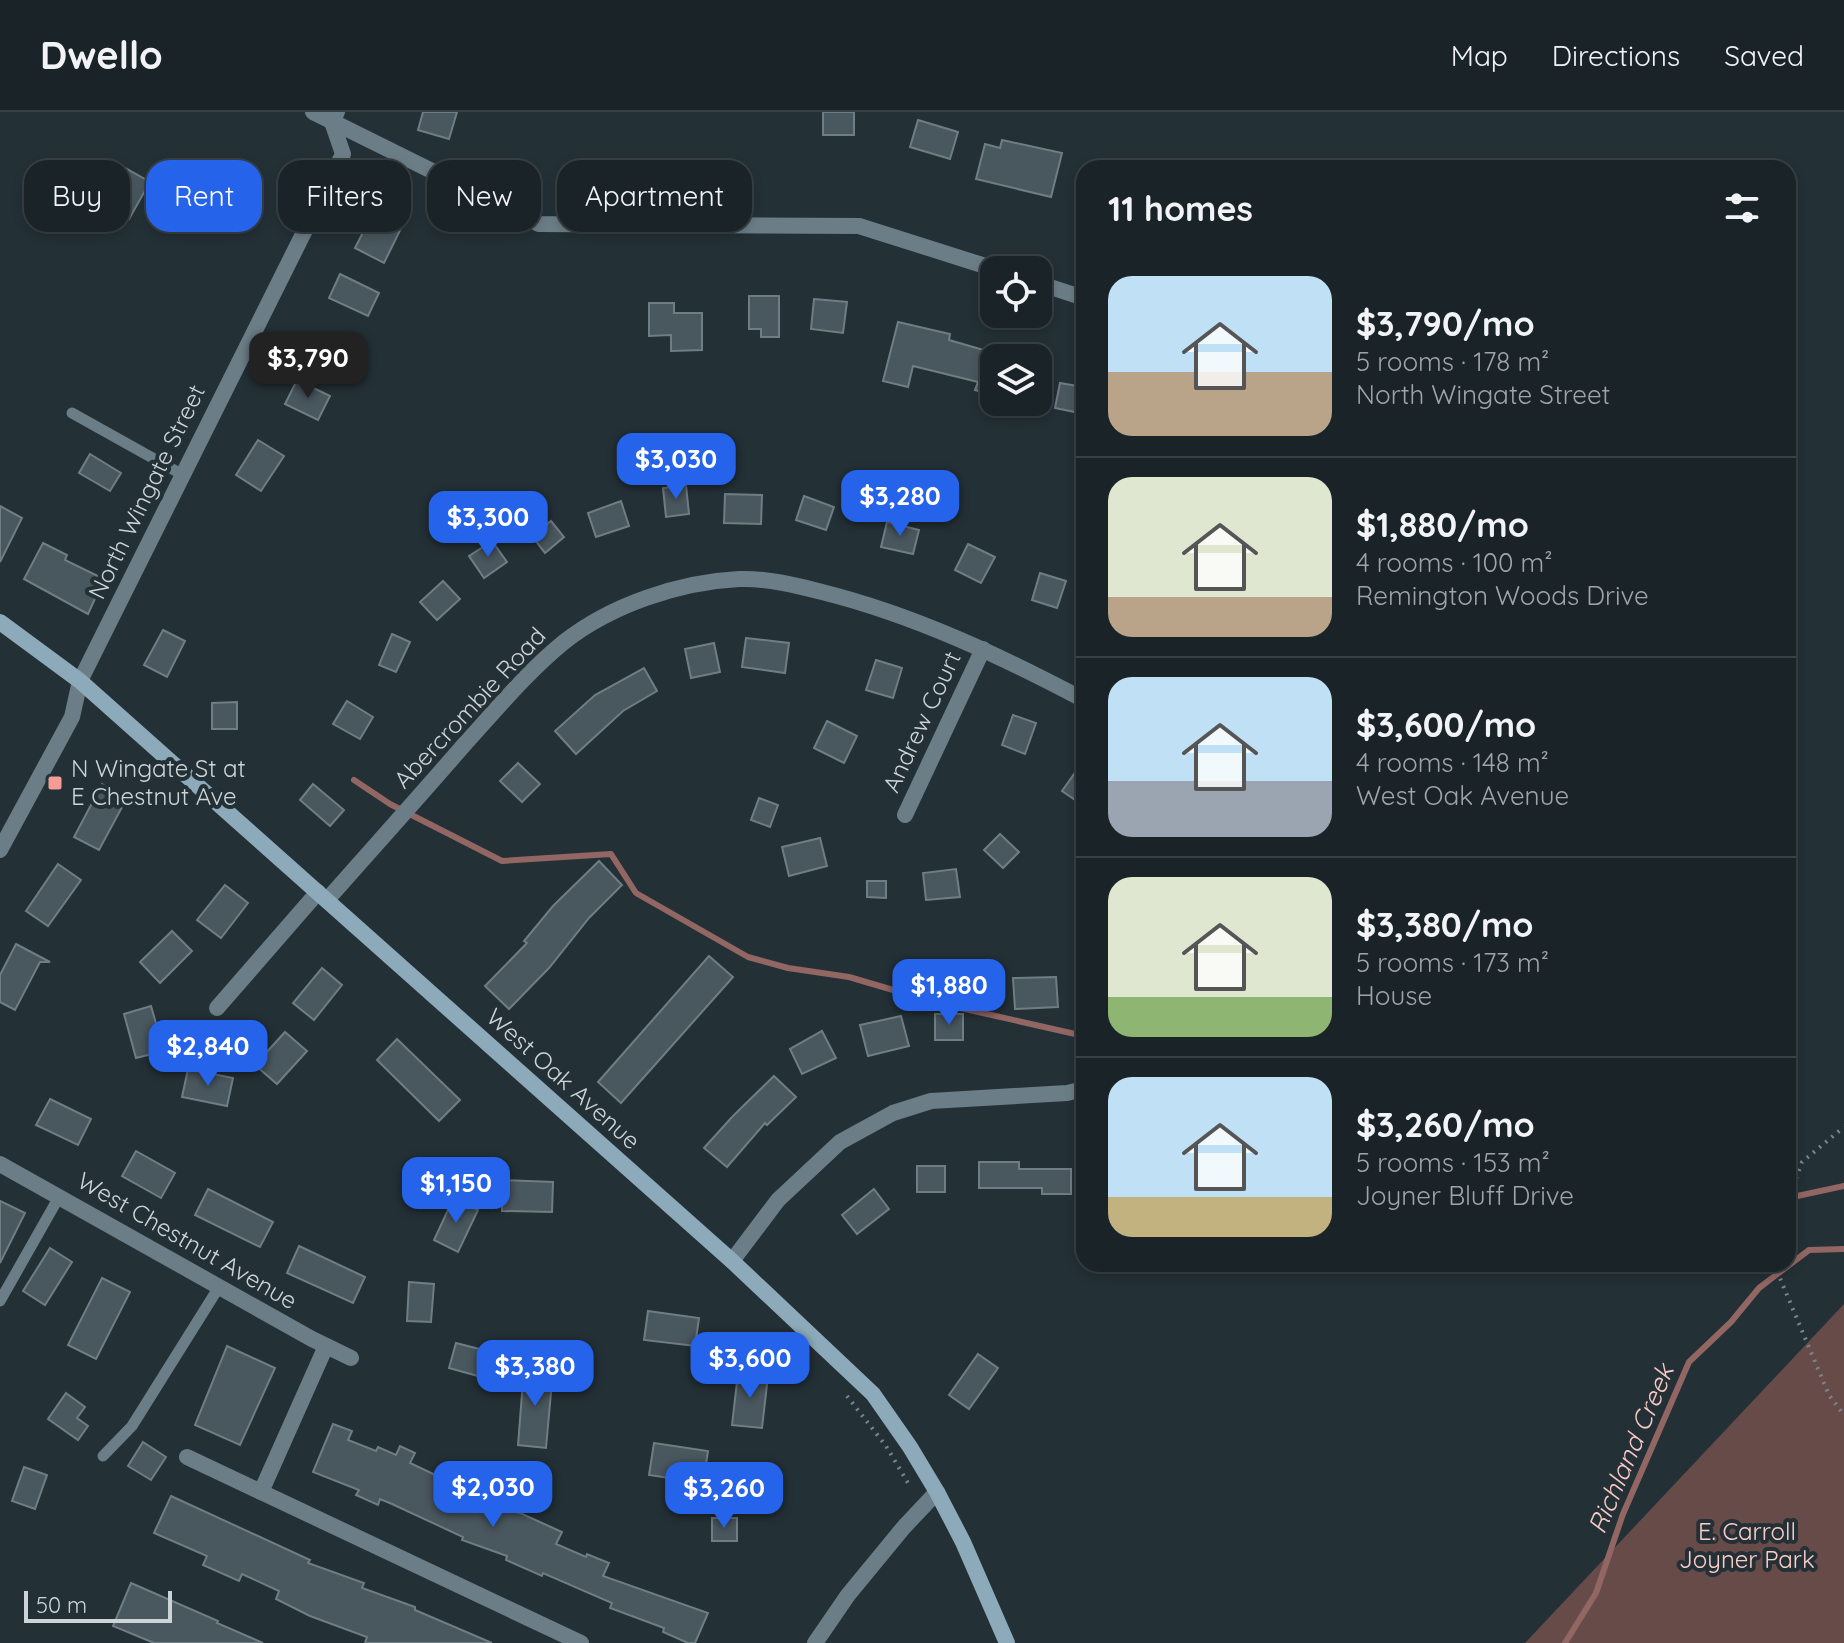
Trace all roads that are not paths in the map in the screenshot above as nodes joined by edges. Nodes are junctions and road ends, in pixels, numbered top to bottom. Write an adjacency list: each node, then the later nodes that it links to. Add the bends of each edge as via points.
1 (313, 112): 2 (street)
2 (334, 117): 3 (street, via 539,224 859,226); 7 (street, North Wingate Street, via 343,154)
3 (980, 264)
4 (1052, 288): 5 (street)
5 (1076, 295)
6 (72, 413): 7 (lane)
7 (183, 475): 10 (street, North Wingate Street)
8 (0, 622): 10 (street, West Oak Avenue)
9 (983, 649): 11 (street, Abercrombie Road); 12 (street, Andrew Court); 14 (street, Abercrombie Road, via 863,602 789,583 741,579 649,598 599,619 564,642)
10 (80, 681): 13 (street, North Wingate Street, via 72,717); 14 (street, West Oak Avenue)
11 (1076, 696)
12 (905, 815)
13 (0, 850)
14 (322, 896): 15 (street, Abercrombie Road); 19 (street, West Oak Avenue)
15 (217, 1008)
16 (1076, 1091): 19 (street, via 931,1101 893,1113 840,1142 778,1200)
17 (0, 1164): 18 (street, West Chestnut Avenue)
18 (59, 1197): 20 (street, West Chestnut Avenue); 21 (lane)
19 (732, 1261): 27 (street, West Oak Avenue, via 873,1394)
20 (219, 1287): 22 (street, West Chestnut Avenue); 24 (lane, via 132,1426)
21 (0, 1301)
22 (326, 1346): 23 (street, West Chestnut Avenue); 26 (street)
23 (351, 1358)
24 (103, 1456)
25 (187, 1457): 26 (street)
26 (261, 1492): 28 (street)
27 (937, 1492): 29 (street, via 848,1595); 30 (street, West Oak Avenue)
28 (577, 1642)
29 (815, 1643)
30 (1007, 1643)

